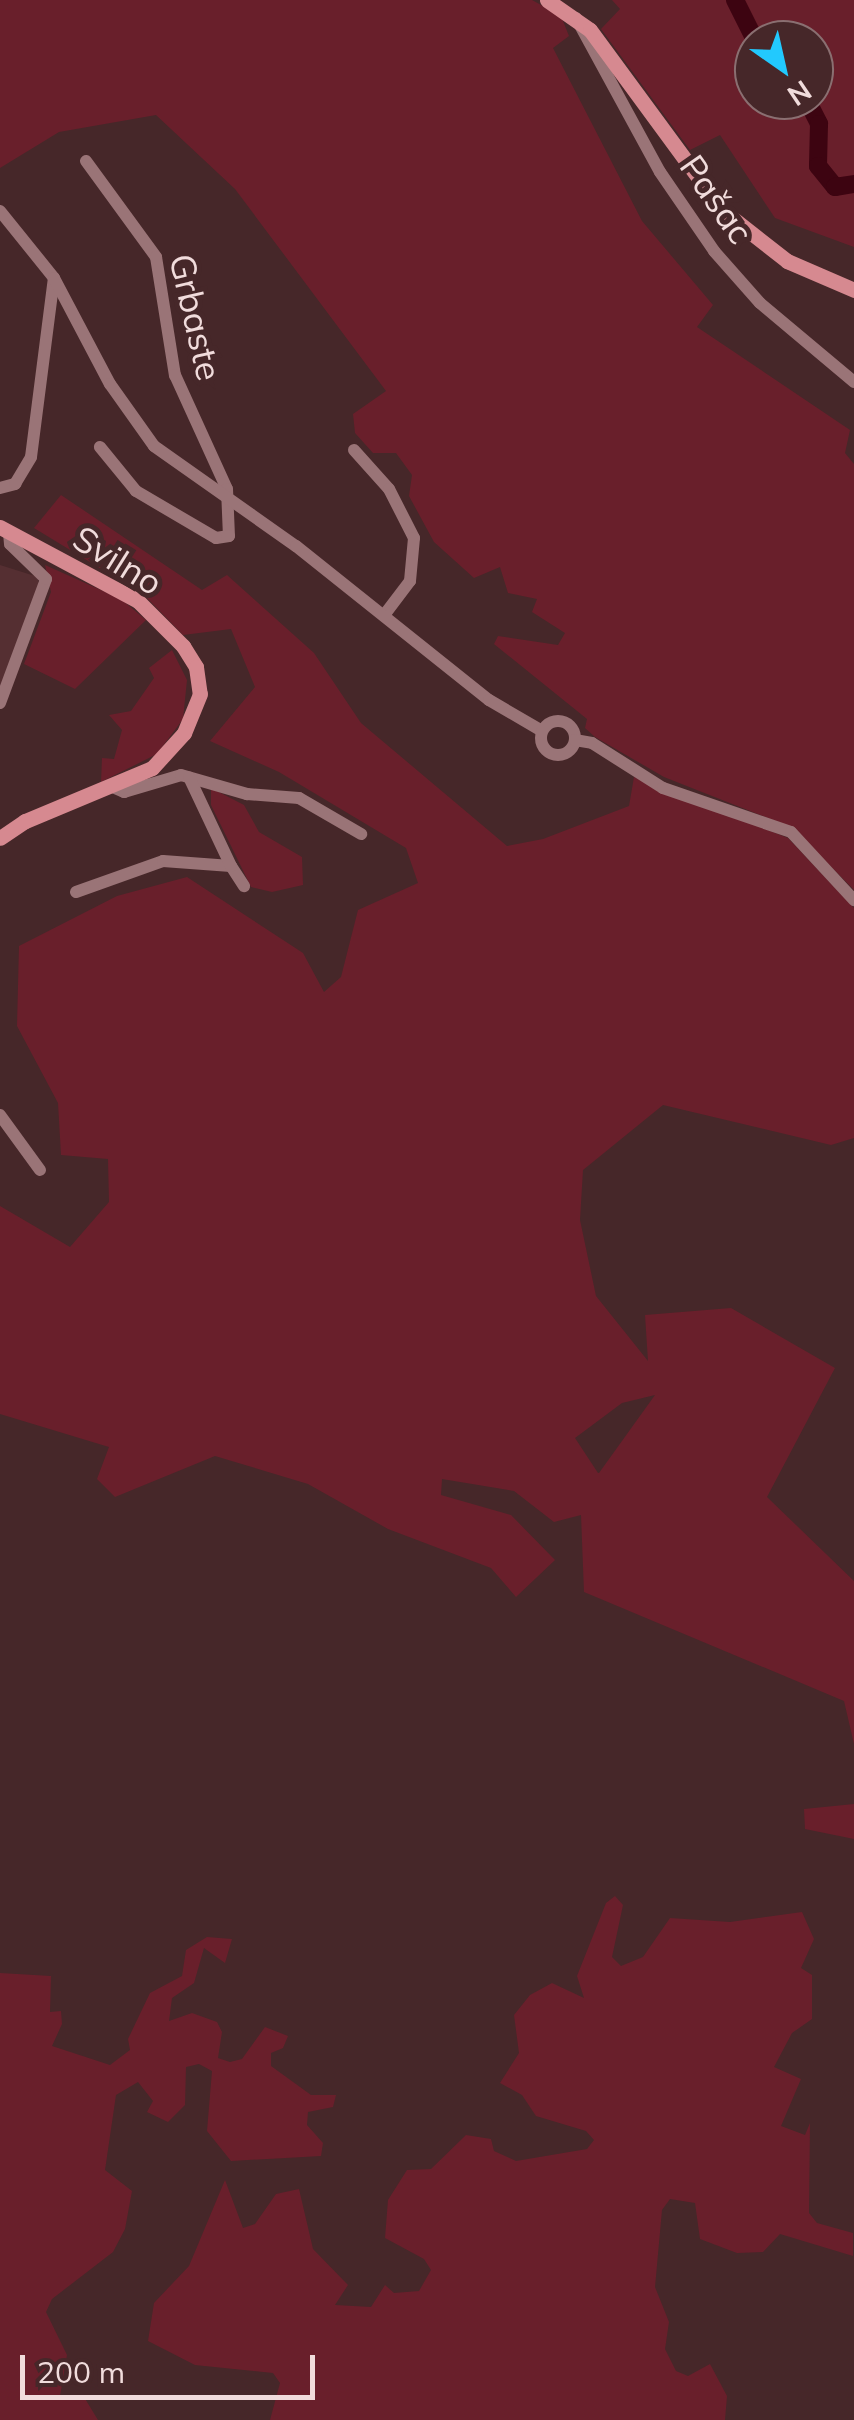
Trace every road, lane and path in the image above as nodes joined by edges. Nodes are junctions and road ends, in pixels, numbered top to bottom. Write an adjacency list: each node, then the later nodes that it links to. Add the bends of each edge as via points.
1 (546, 0): 2 (main road)
2 (576, 18): 6 (main road, via 722,210 787,261); 7 (street, Pašac, via 660,172 714,251 760,303)
3 (86, 161): 11 (street, Grbaste, via 156,256 175,375)
4 (0, 210): 5 (street)
5 (54, 278): 10 (street, via 31,457 15,484); 11 (street, via 110,384 154,446)
6 (854, 290)
7 (854, 382)
8 (100, 448): 11 (street, via 136,491 216,538 232,529)
9 (354, 450): 13 (street, via 389,489 414,538 410,581)
10 (0, 488)
11 (227, 498): 13 (street)
12 (4, 530): 14 (street, Svilno, via 46,579); 18 (main road, Svilno, via 138,601 196,667 200,694 184,733 152,768)
13 (386, 614): 15 (street, via 488,700)
14 (0, 703)
15 (542, 730): 16 (street, via 560,721); 16 (street, via 541,742 553,754 564,754)
16 (575, 740): 24 (street, via 592,743 664,788 791,832)
17 (189, 777): 18 (street, Svilno); 19 (street, Svilno, via 248,794 299,798); 21 (street)
18 (115, 788): 20 (main road, Svilno, via 25,821)
19 (361, 834)
20 (0, 838)
21 (231, 866): 22 (street); 23 (street, via 164,861)
22 (244, 886)
23 (76, 892)
24 (854, 900)
25 (0, 1116): 26 (street)
26 (40, 1170)

